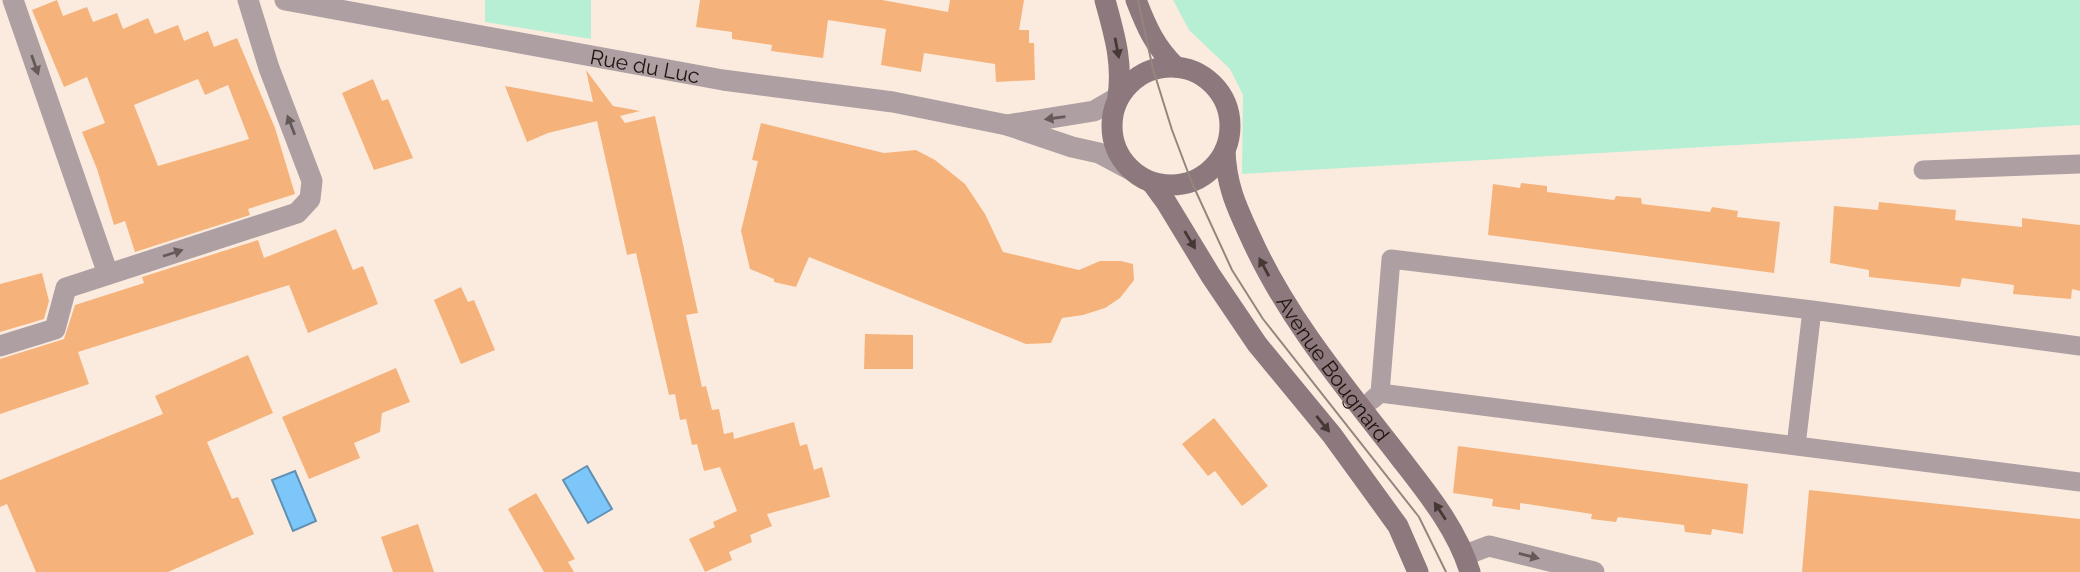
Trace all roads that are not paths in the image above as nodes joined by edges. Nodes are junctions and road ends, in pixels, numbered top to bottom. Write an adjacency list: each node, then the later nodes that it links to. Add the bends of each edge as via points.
1 (13, 0): 14 (street, one-way to 14)
2 (248, 0): 14 (street, one-way to 2, via 297,214 310,199 312,181)
3 (285, 0): 8 (street, Rue du Luc, via 723,80 893,102)
4 (1105, 0): 7 (main road, Avenue Bougnard, one-way to 7, via 1121,72)
5 (1136, 0): 6 (main road, Avenue Bougnard, via 1148,32)
6 (1177, 67): 7 (main road, via 1139,75); 9 (main road, Avenue Bougnard, via 1196,72 1213,84 1223,99 1230,133)
7 (1118, 97): 8 (street, Rue du Luc, one-way to 8, via 1094,111); 11 (main road, Avenue Bougnard, via 1111,135)
8 (1007, 125): 11 (street, Rue du Luc, via 1099,153)
9 (1225, 150): 13 (main road, Avenue Bougnard, via 1206,175 1192,183); 19 (main road, Avenue Bougnard, one-way to 9, via 1295,321 1263,267 1226,175)
10 (2080, 164): 12 (lane)
11 (1129, 169): 13 (main road, Avenue Bougnard)
12 (1923, 170)
13 (1152, 183): 23 (main road, Avenue Bougnard, one-way to 23, via 1257,344 1332,435 1398,526)
14 (108, 274): 16 (street, via 66,288 55,329)
15 (1812, 310): 17 (lane); 18 (lane, via 1391,259); 20 (lane)
16 (0, 346)
17 (2080, 346)
18 (1380, 393): 19 (lane); 20 (lane)
19 (1362, 408): 22 (main road, Avenue Bougnard, one-way to 19, via 1441,511)
20 (1796, 446): 21 (lane)
21 (2080, 482)
22 (1467, 564): 24 (street, one-way to 24, via 1489,546)
23 (1418, 572)
24 (1594, 572)

